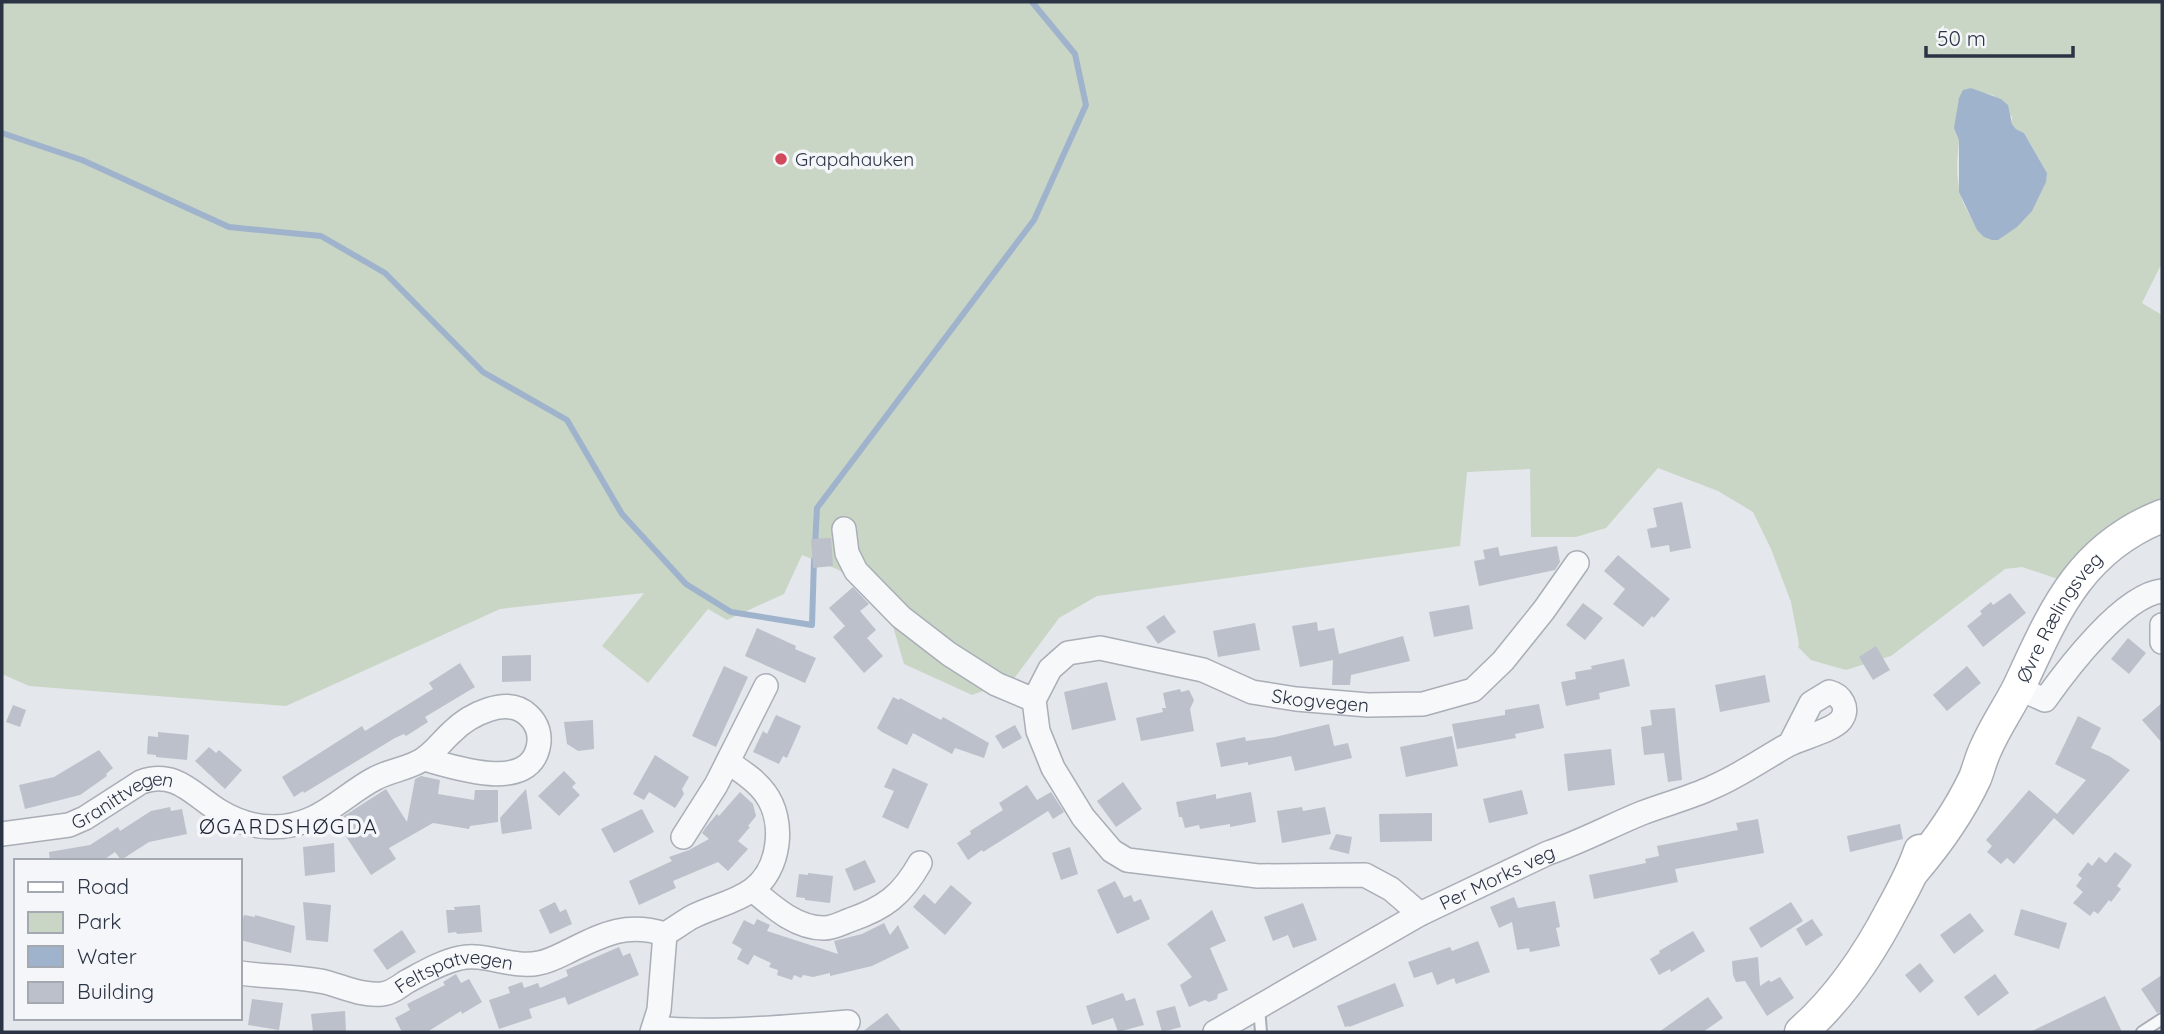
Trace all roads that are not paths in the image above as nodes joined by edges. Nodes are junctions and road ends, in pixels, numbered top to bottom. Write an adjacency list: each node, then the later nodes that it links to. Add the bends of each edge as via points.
1 (2162, 516): 8 (main road, Øvre Rælingsveg, via 2110,546 2081,575 2053,616)
2 (844, 529): 9 (street, via 847,553 856,570 901,617 996,684)
3 (1577, 563): 9 (street, Skogvegen, via 1503,661 1474,690 1423,704 1368,705 1252,692 1203,670 1100,648 1068,653 1050,669)
4 (2162, 591): 8 (street, via 2148,593 2099,634 2045,700)
5 (2162, 625): 6 (street)
6 (2162, 642)
7 (766, 685): 12 (street)
8 (2018, 688): 26 (main road, Øvre Rælingsveg, via 1986,747 1964,771 1924,838 1913,871 1861,965)
9 (1034, 700): 17 (street, via 1038,731 1053,768 1083,817 1112,851 1127,860 1258,876 1365,875 1391,889)
10 (1790, 744): 17 (street, Per Morks veg, via 1713,787 1548,853)
11 (424, 759): 11 (street, Granittvegen, via 454,729 491,708 526,712 540,736 532,763 516,772 470,771); 13 (street, Granittvegen, via 377,777 314,817 290,826 272,828 236,820 187,786 151,778 69,825)
12 (729, 762): 14 (street); 16 (street, via 760,786 774,807 776,850 770,870)
13 (2, 834)
14 (682, 837)
15 (920, 863): 16 (street, via 909,883 887,904 823,928 780,913)
16 (753, 890): 18 (street)
17 (1420, 914): 20 (street, Per Morks veg)
18 (665, 934): 19 (street, Feltspatvegen, via 626,928 537,964 461,957 386,993); 23 (street)
19 (242, 974)
20 (1259, 1007): 24 (street, Per Morks veg); 25 (lane)
21 (2162, 1019): 27 (lane)
22 (848, 1022): 23 (street, via 726,1031)
23 (653, 1030)
24 (1215, 1032)
25 (1261, 1032)
26 (1801, 1032)
27 (2142, 1032)

